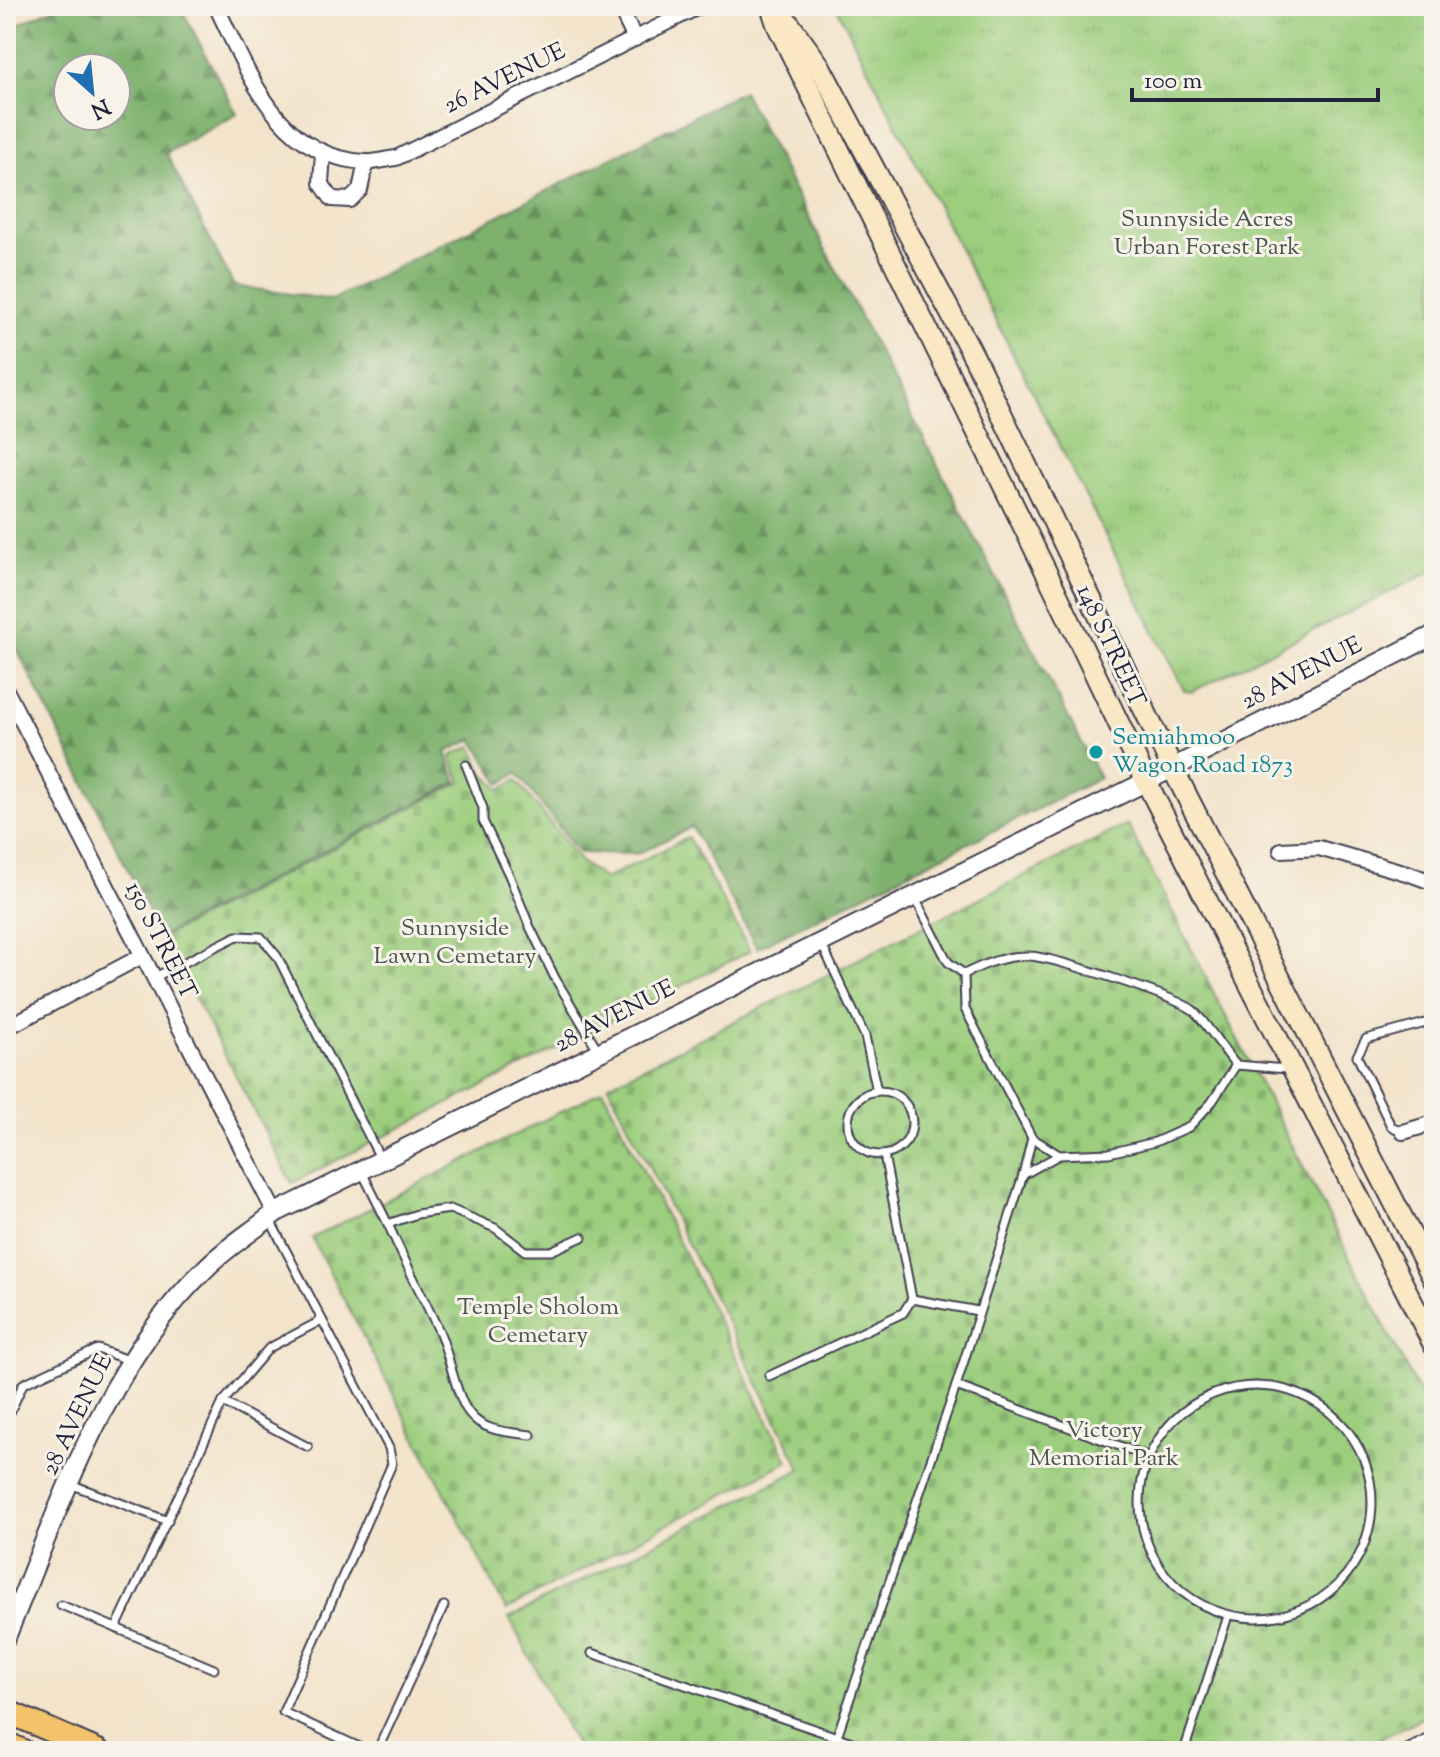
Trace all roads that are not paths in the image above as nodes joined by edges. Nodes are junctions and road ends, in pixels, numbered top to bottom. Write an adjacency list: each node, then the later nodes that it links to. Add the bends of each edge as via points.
1 (216, 6): 6 (street, via 279,121)
2 (619, 6): 5 (street)
3 (700, 6): 5 (street, 26 AVENUE)
4 (773, 6): 11 (main road, 148 STREET, via 819,65 974,357); 12 (main road, 148 STREET, via 777,24)
5 (635, 39): 7 (street, 26 AVENUE, via 396,158)
6 (323, 153): 7 (street, 26 AVENUE); 7 (street, via 321,183 332,199 350,200 360,190)
7 (366, 162)
8 (1434, 635): 11 (street, 28 AVENUE)
9 (6, 690): 17 (street, 150 STREET)
10 (466, 765): 22 (lane, via 483,821 529,925)
11 (1172, 767): 12 (street, 28 AVENUE); 37 (main road, 148 STREET)
12 (1145, 781): 15 (street, 28 AVENUE); 24 (main road, 148 STREET)
13 (1281, 850): 14 (street, via 1319,848)
14 (1434, 883)
15 (914, 896): 16 (street, 28 AVENUE); 18 (lane, via 948,962)
16 (820, 941): 22 (street, 28 AVENUE); 25 (lane, via 865,1036)
17 (142, 956): 19 (street, 150 STREET); 21 (street)
18 (964, 974): 23 (lane, via 1010,956 1033,955 1090,970 1192,1009); 28 (lane, via 965,1009)
19 (153, 978): 31 (lane, via 237,936 261,937 277,956); 34 (street, 150 STREET)
20 (1434, 1023): 27 (lane, via 1366,1039 1357,1056 1391,1126)
21 (6, 1028)
22 (599, 1052): 31 (street, 28 AVENUE)
23 (1236, 1065): 24 (lane); 30 (lane, via 1189,1127 1109,1153)
24 (1293, 1069): 41 (main road, 148 STREET)
25 (877, 1091): 29 (lane, via 905,1102 912,1121 907,1140); 29 (lane, via 858,1100 849,1130 861,1148)
26 (1434, 1123): 27 (street)
27 (1403, 1132)
28 (1032, 1138): 30 (lane); 33 (lane)
29 (884, 1155): 38 (lane)
30 (1059, 1155): 33 (lane)
31 (381, 1160): 32 (street, 28 AVENUE)
32 (361, 1171): 34 (street, 28 AVENUE); 35 (lane)
33 (1023, 1175): 39 (lane)
34 (272, 1216): 40 (lane); 42 (street, 28 AVENUE, via 204,1269)
35 (388, 1224): 36 (lane, via 450,1209 495,1228 525,1251 551,1251); 47 (lane, via 439,1331 469,1413 490,1429)
36 (582, 1237)
37 (1434, 1280)
38 (912, 1299): 39 (lane); 43 (lane, via 903,1313)
39 (978, 1311): 44 (lane)
40 (322, 1320): 45 (lane, via 269,1348); 65 (lane, via 389,1448 392,1464 283,1712)
41 (1434, 1345)
42 (130, 1361): 46 (lane, via 98,1349 23,1384); 50 (street, 28 AVENUE)
43 (769, 1376)
44 (956, 1386): 49 (lane); 61 (lane)
45 (223, 1402): 48 (lane); 51 (lane)
46 (6, 1421)
47 (531, 1435)
48 (308, 1447)
49 (1147, 1456): 54 (lane, via 1139,1490 1153,1553 1175,1585); 54 (lane, via 1166,1427 1204,1394 1258,1384 1294,1390 1329,1411 1359,1449 1374,1489 1363,1546 1342,1580 1318,1602 1273,1619)
50 (70, 1484): 51 (lane); 56 (street, 28 AVENUE)
51 (168, 1521): 55 (lane)
52 (61, 1605): 55 (lane)
53 (444, 1606): 66 (lane)
54 (1227, 1619): 69 (lane)
55 (116, 1628): 58 (lane)
56 (6, 1637)
57 (592, 1653): 61 (lane)
58 (214, 1669)
59 (6, 1711): 64 (main road)
60 (1434, 1736): 70 (lane)
61 (837, 1737): 67 (lane); 68 (lane)
62 (6, 1743): 63 (main road)
63 (23, 1751)
64 (98, 1751)
65 (368, 1751)
66 (377, 1751)
67 (832, 1751)
68 (878, 1751)
69 (1184, 1751)
70 (1403, 1751)

